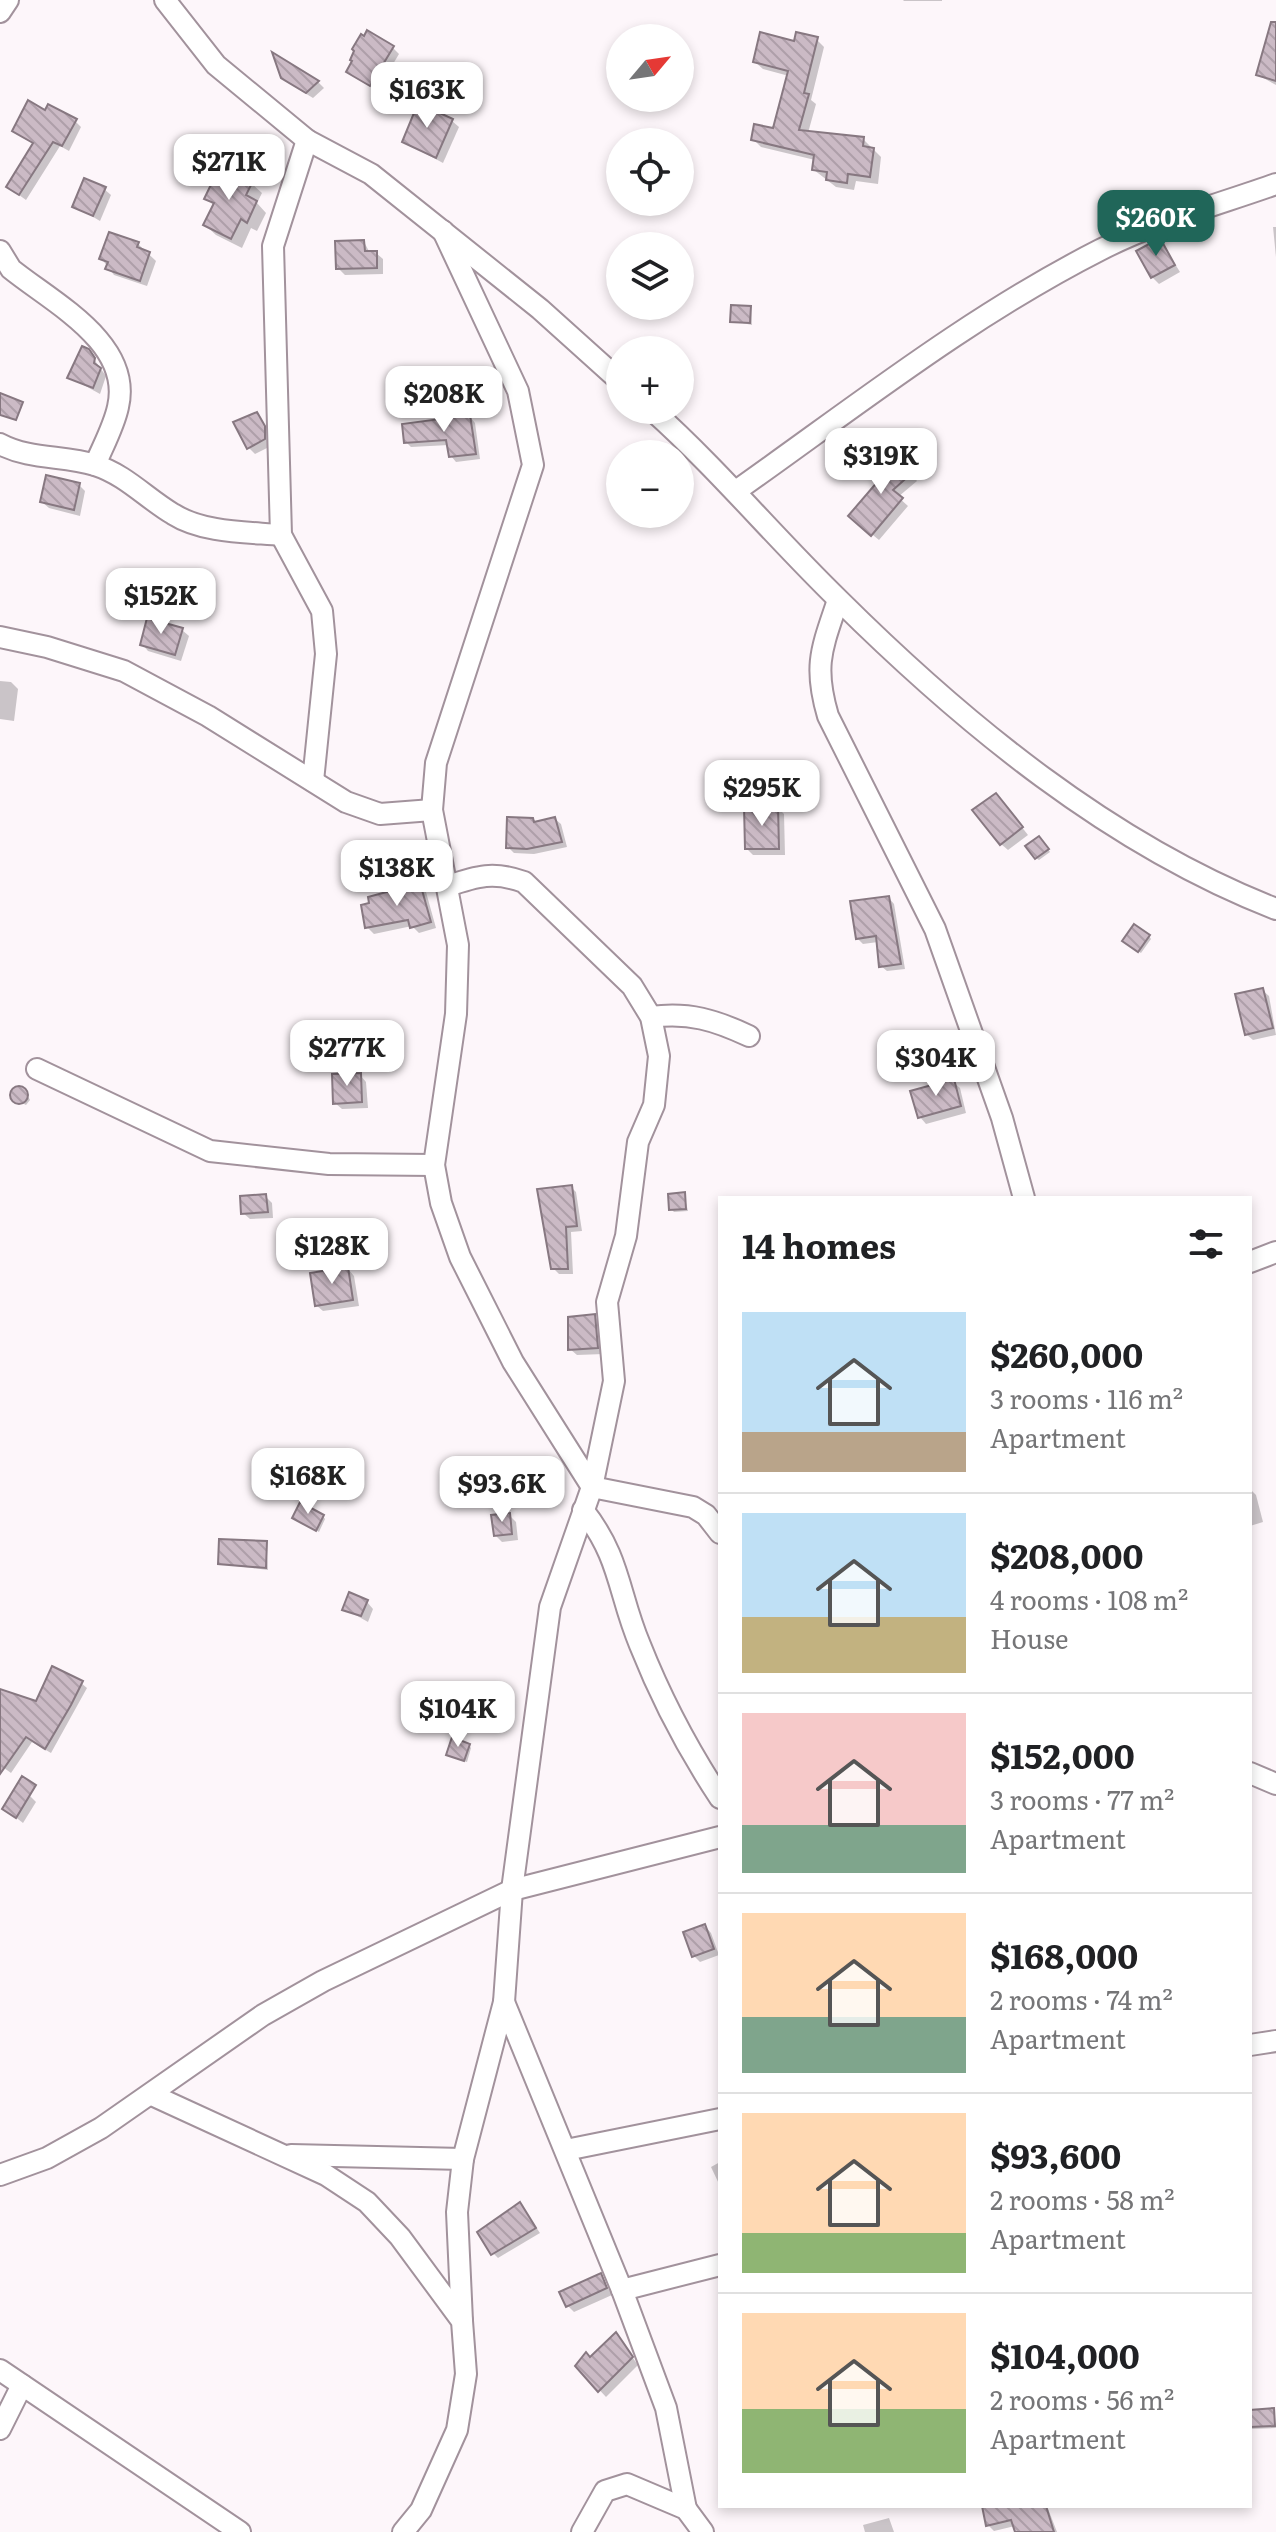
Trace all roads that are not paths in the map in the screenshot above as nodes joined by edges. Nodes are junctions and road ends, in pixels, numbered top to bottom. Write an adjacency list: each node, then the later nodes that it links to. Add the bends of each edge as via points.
1 (8, 0): 3 (street)
2 (165, 0): 4 (street, via 216,65)
3 (0, 12)
4 (307, 140): 6 (street, via 371,174); 13 (street, via 273,246)
5 (1276, 184): 12 (street, via 1172,218 1101,249 995,308)
6 (443, 231): 8 (street); 17 (street, via 518,391 533,465 436,763)
7 (0, 251): 11 (street, via 11,269 110,352 121,377 118,407)
8 (606, 368)
9 (667, 424): 12 (street)
10 (0, 444): 11 (street, via 18,453)
11 (95, 465): 13 (street, via 136,485 174,515 209,528)
12 (736, 491): 14 (street)
13 (281, 535): 16 (street, via 322,611 326,654)
14 (838, 600): 19 (street, via 972,722 1110,823); 24 (street, via 821,652 818,682 828,716 935,929 1002,1118)
15 (0, 637): 16 (street, via 124,671)
16 (313, 781): 17 (street, via 346,802 380,814)
17 (432, 810): 18 (street)
18 (448, 886): 20 (street, via 479,875 502,874 524,882 632,986); 23 (street, via 458,945 456,1014)
19 (1276, 909)
20 (651, 1017): 21 (street, via 678,1013 711,1018); 27 (street, via 659,1056 654,1105 638,1142 626,1236 607,1302 614,1381)
21 (749, 1036)
22 (37, 1069): 23 (street, via 210,1151 329,1164)
23 (434, 1165): 27 (street, via 441,1203 467,1270 513,1362)
24 (1023, 1196)
25 (1276, 1252): 26 (street)
26 (1252, 1261)
27 (592, 1487): 28 (street); 29 (street, via 693,1507)
28 (583, 1510): 32 (street, via 615,1562 639,1643); 34 (street, via 550,1607)
29 (718, 1530)
30 (1252, 1774): 31 (street)
31 (1276, 1784)
32 (718, 1795)
33 (718, 1838): 34 (street)
34 (512, 1890): 35 (street); 38 (street, via 263,2015)
35 (504, 2002): 40 (street); 42 (street)
36 (1276, 2041): 37 (street)
37 (1252, 2045)
38 (152, 2095): 41 (street); 43 (street, via 47,2158)
39 (718, 2119): 40 (street)
40 (566, 2150): 45 (street)
41 (286, 2155): 42 (street); 46 (street, via 367,2202)
42 (463, 2159): 46 (street, via 457,2212)
43 (0, 2175)
44 (718, 2266): 45 (street)
45 (622, 2290): 50 (street, via 666,2408)
46 (462, 2321): 52 (street, via 466,2374 457,2430 421,2510)
47 (0, 2370): 48 (street)
48 (22, 2385): 49 (street); 51 (street)
49 (0, 2429)
50 (686, 2509): 53 (street, via 627,2484 615,2486 605,2491); 54 (street)
51 (240, 2532)
52 (403, 2532)
53 (582, 2532)
54 (703, 2532)

